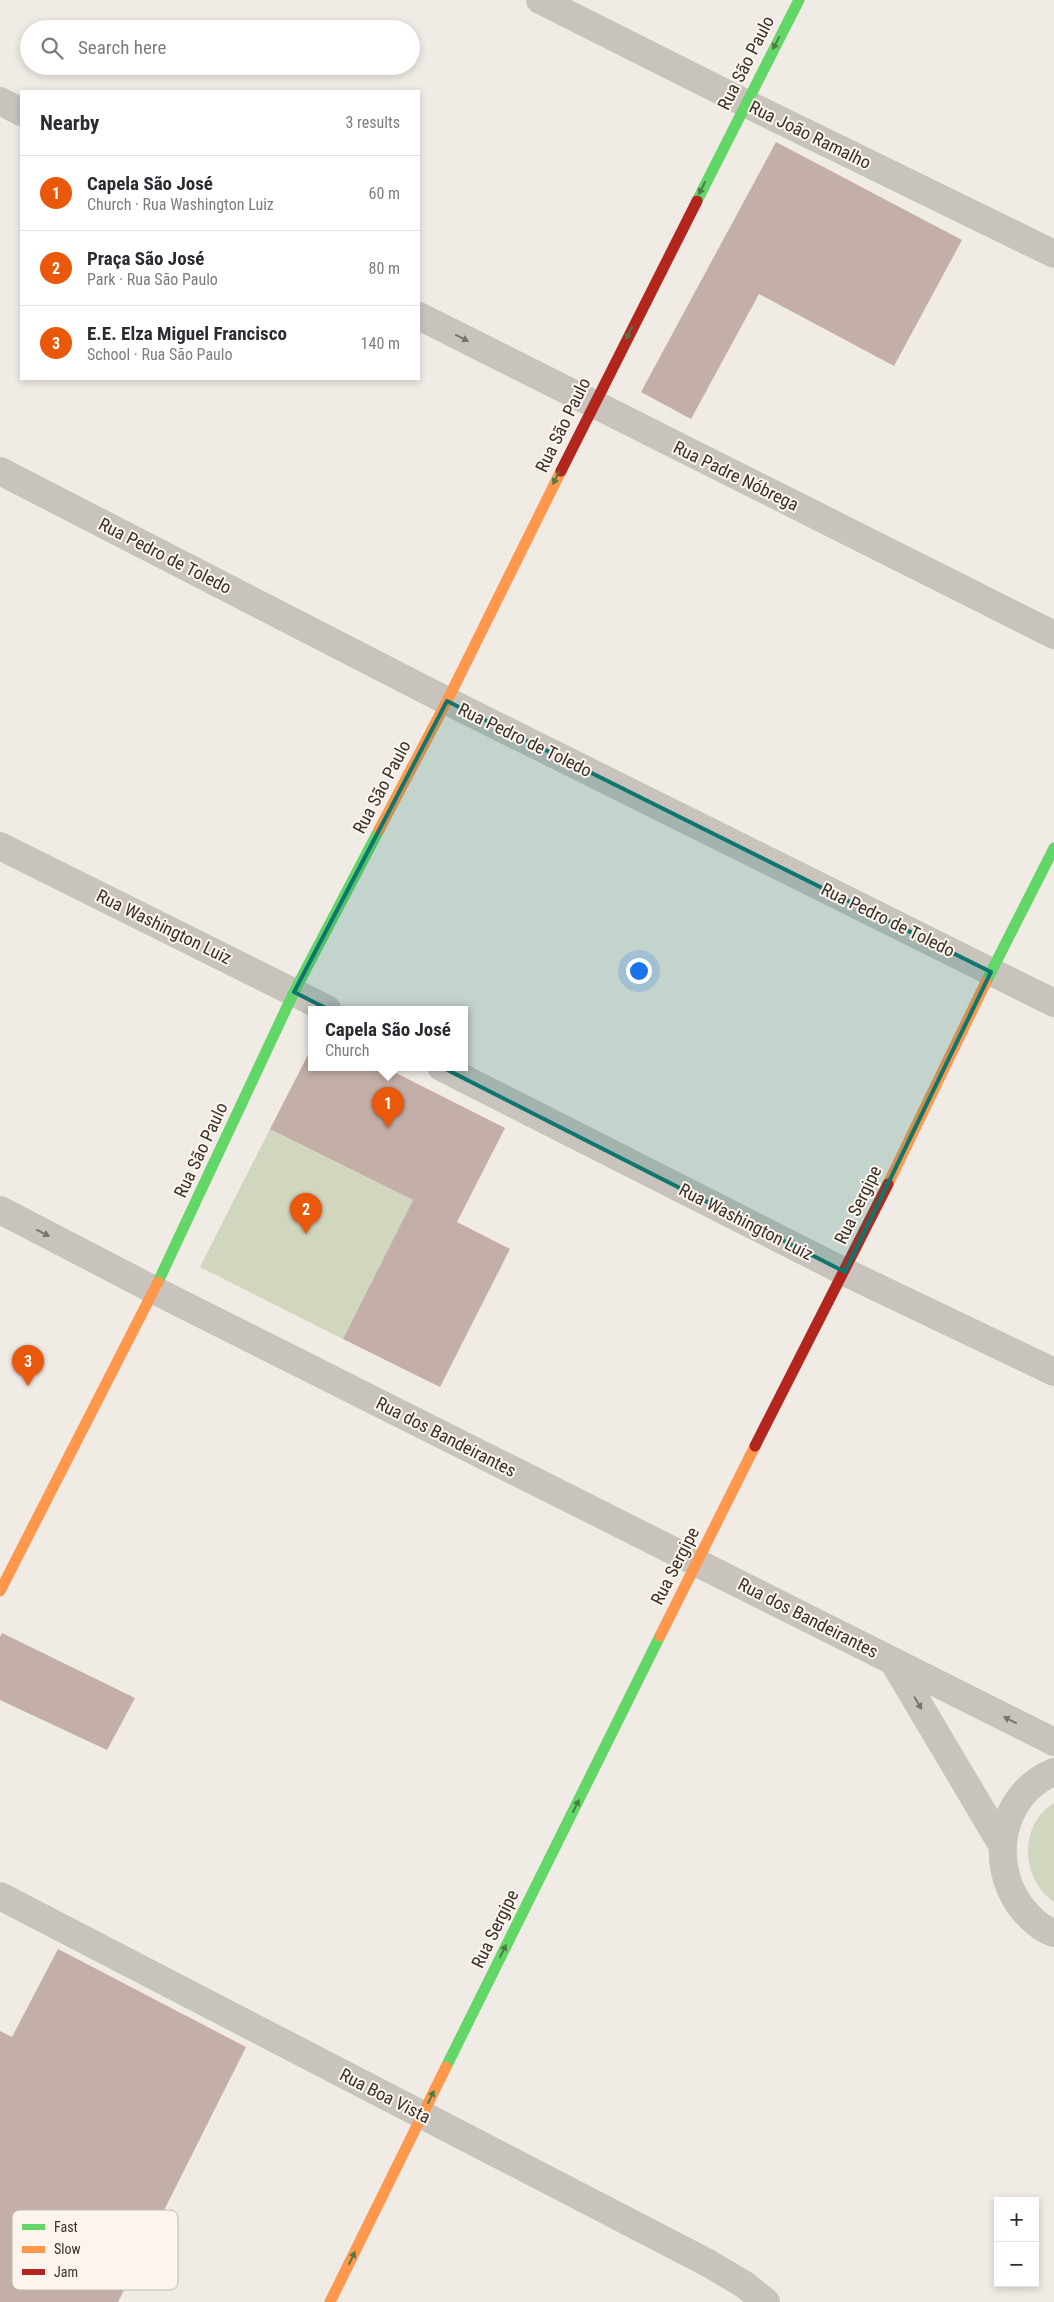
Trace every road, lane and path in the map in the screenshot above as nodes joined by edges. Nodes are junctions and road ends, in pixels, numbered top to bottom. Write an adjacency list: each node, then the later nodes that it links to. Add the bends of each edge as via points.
1 (540, 0): 4 (street, Rua João Ramalho)
2 (799, 0): 4 (street, Rua São Paulo, one-way to 4)
3 (0, 101): 5 (street)
4 (745, 103): 6 (street, Rua João Ramalho); 8 (street, Rua São Paulo, one-way to 8)
5 (20, 111)
6 (1054, 254)
7 (420, 317): 8 (street, Rua Padre Nóbrega, one-way to 8)
8 (592, 405): 10 (street, Rua Padre Nóbrega); 11 (street, Rua São Paulo, one-way to 11)
9 (0, 471): 11 (street, Rua Pedro de Toledo)
10 (1054, 635)
11 (447, 701): 14 (street, Rua Pedro de Toledo); 15 (street, Rua São Paulo)
12 (0, 846): 15 (street, Rua Washington Luiz)
13 (1054, 848): 14 (street, Rua Sergipe)
14 (991, 972): 16 (street, Rua Pedro de Toledo); 20 (street, Rua Sergipe)
15 (294, 992): 17 (street, Rua Washington Luiz); 21 (street, Rua São Paulo)
16 (1054, 1003)
17 (321, 1006)
18 (449, 1071): 20 (street, Rua Washington Luiz)
19 (0, 1210): 21 (street, Rua dos Bandeirantes, one-way to 21)
20 (845, 1272): 22 (street, Rua Washington Luiz); 23 (street, Rua Sergipe)
21 (154, 1290): 23 (street, Rua dos Bandeirantes); 24 (street, Rua São Paulo)
22 (1054, 1372)
23 (696, 1562): 25 (street, Rua dos Bandeirantes); 31 (street, Rua Sergipe, one-way to 23)
24 (0, 1592)
25 (893, 1661): 26 (street, Rua dos Bandeirantes, one-way to 25); 28 (street, Rua dos Bandeirantes, one-way to 28)
26 (1054, 1742)
27 (1054, 1772): 28 (street, via 1044,1776 1023,1794 1008,1818)
28 (1001, 1843): 30 (street, via 1003,1870 1012,1895 1028,1916)
29 (0, 1896): 31 (street, Rua Boa Vista)
30 (1054, 1933)
31 (422, 2116): 32 (street, Rua Sergipe, one-way to 31); 33 (street, Rua Boa Vista, via 708,2263)
32 (330, 2302)
33 (766, 2302)

